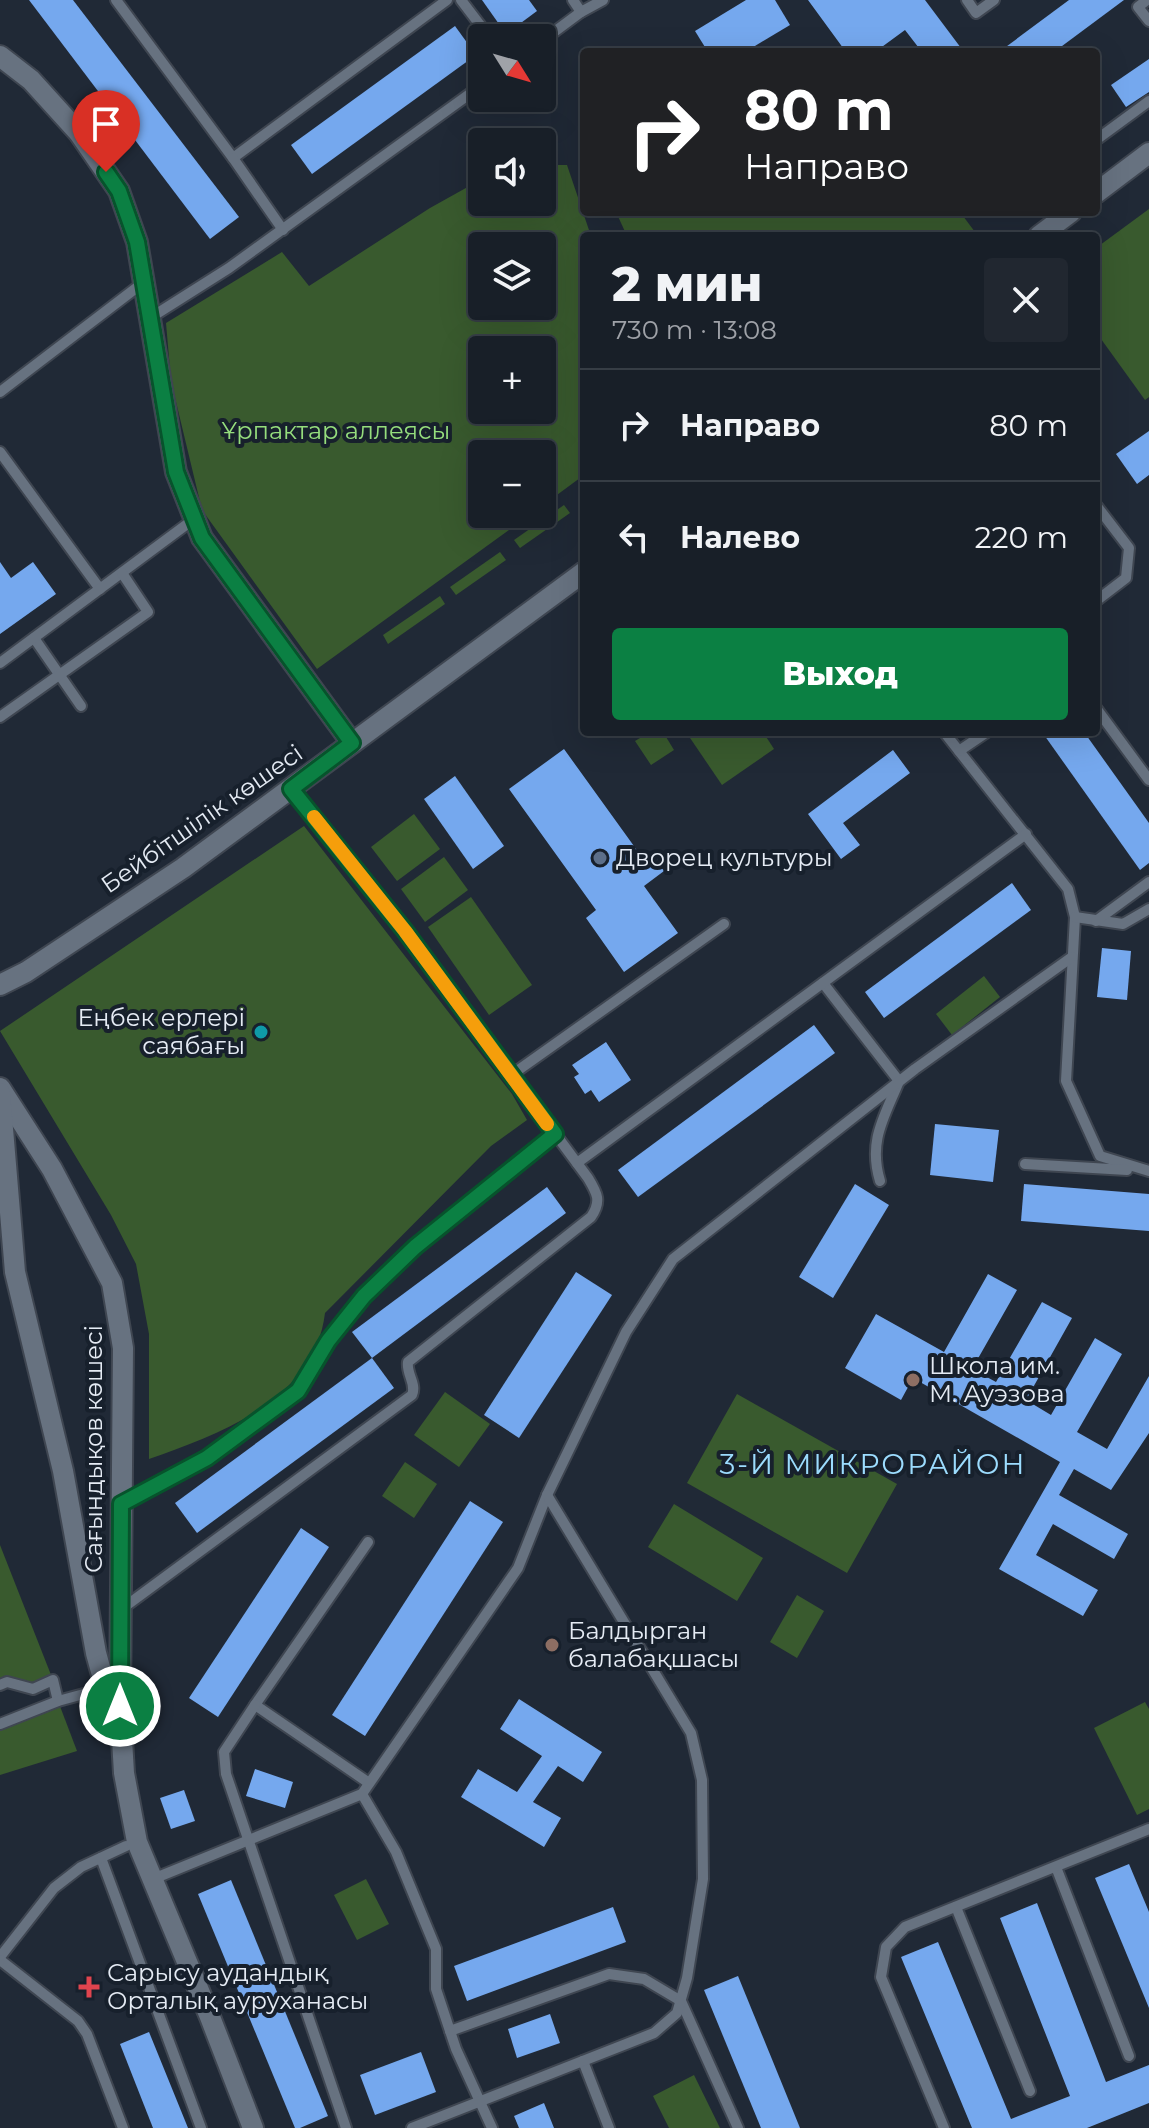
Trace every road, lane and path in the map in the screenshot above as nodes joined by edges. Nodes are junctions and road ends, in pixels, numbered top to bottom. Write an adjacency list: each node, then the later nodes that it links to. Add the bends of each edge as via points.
1 (116, 0): 18 (lane)
2 (447, 0): 18 (lane)
3 (461, 0): 11 (lane)
4 (573, 0): 9 (lane)
5 (603, 0): 9 (lane)
6 (967, 0): 7 (lane, via 976,13)
7 (994, 0)
8 (1147, 0): 10 (lane, via 1138,7)
9 (581, 12): 12 (lane)
10 (1149, 21)
11 (479, 24)
12 (556, 31)
13 (0, 56): 23 (street, via 31,80 70,123 119,191)
14 (468, 95): 21 (lane)
15 (1149, 101): 16 (lane)
16 (1100, 137)
17 (1149, 153): 19 (street)
18 (233, 158): 21 (lane)
19 (1100, 190)
20 (1066, 216): 22 (street)
21 (283, 230): 24 (lane)
22 (1044, 232)
23 (144, 282): 24 (street); 25 (lane)
24 (150, 318): 28 (street, via 176,472)
25 (0, 392)
26 (0, 452): 31 (lane)
27 (1100, 510): 32 (lane, via 1129,548 1126,578)
28 (194, 519): 29 (lane); 41 (street, via 202,538)
29 (122, 573): 31 (lane); 35 (lane, via 148,612)
30 (580, 575): 41 (street, Бейбітшілік көшесі)
31 (100, 589): 33 (lane)
32 (1100, 598)
33 (34, 638): 34 (lane); 35 (lane)
34 (0, 663)
35 (59, 675): 36 (lane); 38 (lane)
36 (81, 706)
37 (1100, 713): 43 (lane)
38 (0, 717)
39 (947, 736): 42 (lane)
40 (981, 736): 42 (lane)
41 (352, 743): 44 (street, Бейбітшілік көшесі)
42 (959, 751): 45 (lane)
43 (1149, 780)
44 (291, 789): 53 (street, Бейбітшілік көшесі, via 183,868); 54 (lane, via 405,931)
45 (1026, 834): 48 (lane, via 1068,889); 52 (lane)
46 (1149, 882): 49 (lane)
47 (1149, 909): 49 (lane, via 1123,924)
48 (1075, 917): 49 (lane); 51 (lane)
49 (1096, 921)
50 (724, 924): 54 (lane)
51 (1072, 957): 55 (lane); 60 (lane, via 1066,1081 1100,1156)
52 (823, 983): 55 (lane); 58 (lane)
53 (0, 985)
54 (510, 1076): 57 (lane)
55 (899, 1081): 61 (lane, via 875,1138 873,1159); 62 (lane, via 673,1259 626,1332)
56 (0, 1090): 63 (street, Сағындықов көшесі, via 52,1169 112,1283 123,1348); 67 (street, Сағындықов көшесі, via 15,1272 63,1471)
57 (555, 1134): 58 (lane); 63 (lane, via 415,1247 364,1296 298,1391 207,1458)
58 (577, 1163): 65 (lane, via 598,1197 591,1217 408,1362 412,1395)
59 (1025, 1164): 60 (lane)
60 (1144, 1171)
61 (880, 1181)
62 (547, 1495): 72 (lane, via 518,1568); 82 (lane, via 691,1733 702,1780 703,1879)
63 (121, 1504): 65 (street, Сағындықов көшесі)
64 (368, 1542): 69 (lane)
65 (120, 1610): 71 (street, Сағындықов көшесі)
66 (0, 1685): 68 (lane, via 33,1689 53,1680)
67 (106, 1688): 68 (lane); 71 (street, Сағындықов көшесі)
68 (58, 1701): 70 (lane)
69 (255, 1705): 72 (lane); 75 (lane, via 224,1752)
70 (0, 1724)
71 (122, 1745): 79 (street, Сағындықов көшесі, via 137,1842)
72 (369, 1783): 73 (lane)
73 (362, 1794): 75 (lane); 83 (lane, via 396,1852 436,1949 436,1989)
74 (1149, 1829): 78 (lane)
75 (248, 1842): 79 (lane); 91 (lane)
76 (126, 1846): 77 (lane)
77 (101, 1858): 81 (lane, via 54,1888); 89 (lane)
78 (1056, 1867): 80 (lane); 84 (lane)
79 (153, 1879): 90 (street, Сағындықов көшесі)
80 (956, 1907): 86 (lane); 96 (lane, via 905,1927 894,1937 886,1947 881,1977)
81 (0, 1958): 88 (lane, via 78,2021)
82 (681, 2001): 83 (lane, via 644,1979 609,1974); 85 (lane, via 677,2013 654,2033); 95 (lane)
83 (450, 2031): 87 (lane)
84 (1129, 2056)
85 (583, 2061): 87 (lane); 94 (lane)
86 (1030, 2091)
87 (481, 2101): 92 (lane); 93 (lane)
88 (123, 2128)
89 (201, 2128)
90 (253, 2128)
91 (346, 2128)
92 (412, 2128)
93 (492, 2128)
94 (609, 2128)
95 (738, 2128)
96 (944, 2128)

